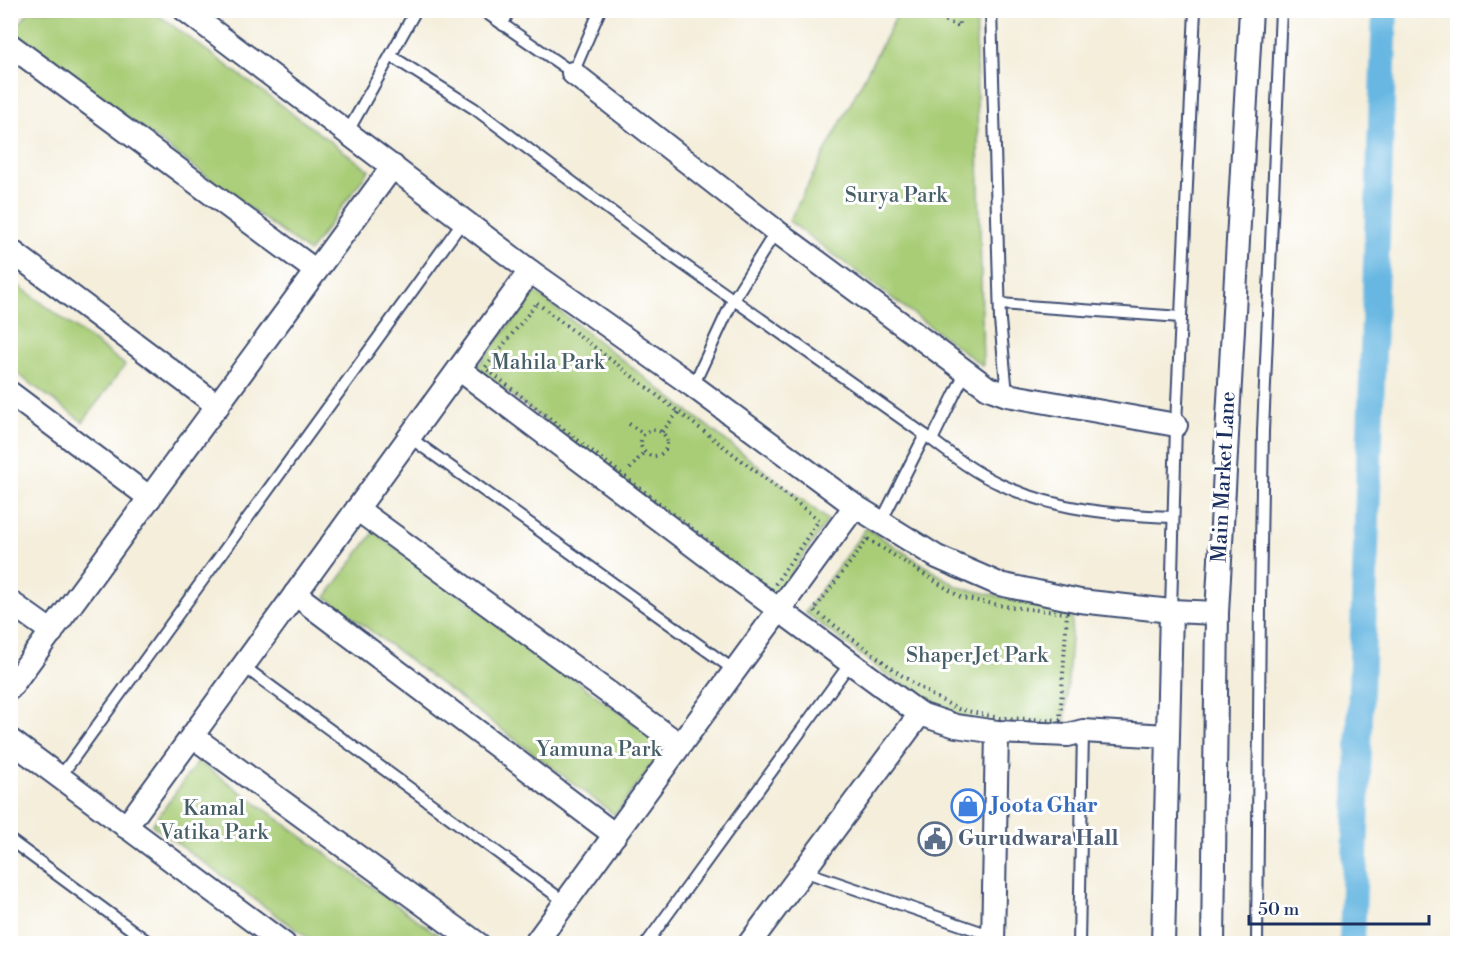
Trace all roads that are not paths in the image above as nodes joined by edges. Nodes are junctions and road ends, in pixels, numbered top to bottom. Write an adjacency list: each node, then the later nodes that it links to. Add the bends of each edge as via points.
1 (185, 10): 14 (street)
2 (416, 10): 12 (lane)
3 (482, 10): 10 (lane)
4 (509, 10): 10 (lane)
5 (600, 10): 13 (lane)
6 (991, 10): 22 (lane)
7 (1195, 10): 23 (lane)
8 (1251, 10): 42 (street, Main Market Lane)
9 (1281, 10): 71 (lane, via 1263,442)
10 (503, 25): 13 (lane)
11 (10, 45): 19 (street)
12 (391, 56): 14 (lane); 21 (lane, via 475,109)
13 (573, 73): 17 (street)
14 (347, 133): 15 (street)
15 (393, 166): 16 (street); 19 (street)
16 (463, 221): 20 (street); 55 (lane)
17 (776, 231): 21 (lane); 25 (street)
18 (10, 250): 29 (street)
19 (316, 271): 29 (street)
20 (530, 271): 24 (street); 26 (street)
21 (733, 300): 26 (lane); 32 (lane)
22 (1000, 304): 23 (lane); 28 (lane)
23 (1181, 317): 30 (lane)
24 (459, 369): 31 (street); 40 (street)
25 (966, 370): 28 (street, via 988,388); 32 (lane)
26 (693, 386): 34 (street)
27 (10, 393): 33 (street)
28 (1007, 395): 30 (street)
29 (218, 405): 33 (street)
30 (1176, 425): 36 (lane)
31 (409, 437): 35 (street); 46 (lane)
32 (929, 438): 36 (lane, via 1002,485 1055,503 1113,514); 37 (lane)
33 (150, 498): 43 (street)
34 (855, 506): 37 (street); 40 (street, via 822,569)
35 (357, 508): 38 (street); 54 (street)
36 (1173, 517): 41 (lane)
37 (881, 522): 41 (street, via 937,557 999,584 1080,601)
38 (296, 594): 45 (street); 57 (street)
39 (10, 602): 43 (street)
40 (778, 610): 44 (street); 46 (street)
41 (1171, 611): 42 (street); 52 (street)
42 (1217, 613): 70 (street, Main Market Lane)
43 (52, 632): 47 (street)
44 (850, 662): 48 (street); 66 (lane)
45 (243, 666): 51 (street); 60 (lane)
46 (734, 670): 54 (street)
47 (10, 688)
48 (920, 714): 50 (street, via 955,731); 59 (street)
49 (1083, 731): 50 (street, via 1068,735); 52 (street); 68 (lane)
50 (997, 732): 61 (street)
51 (192, 736): 56 (street); 64 (street)
52 (1167, 736): 69 (street)
53 (10, 740): 55 (street)
54 (680, 745): 57 (street)
55 (60, 777): 56 (street)
56 (126, 827): 63 (street)
57 (615, 834): 60 (street)
58 (10, 840): 62 (lane)
59 (803, 871): 61 (lane); 67 (street)
60 (565, 902): 65 (street)
61 (993, 940)
62 (151, 944)
63 (284, 944)
64 (478, 944)
65 (535, 944)
66 (646, 944)
67 (749, 944)
68 (1079, 944)
69 (1163, 944)
70 (1213, 944)
71 (1257, 944)

